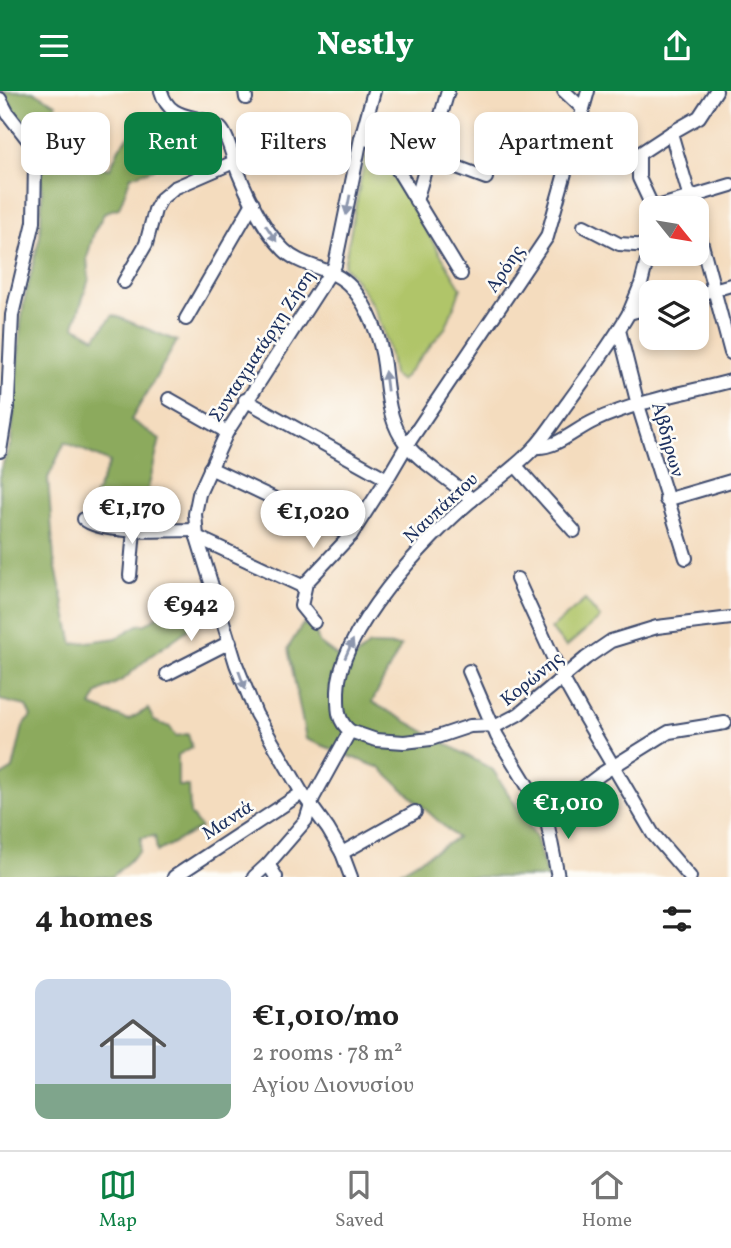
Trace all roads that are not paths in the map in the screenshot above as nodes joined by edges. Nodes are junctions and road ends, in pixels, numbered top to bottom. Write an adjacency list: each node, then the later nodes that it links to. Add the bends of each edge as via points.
1 (161, 91): 12 (street, via 172,111 220,128)
2 (374, 91): 11 (street, Συνταγματάρχη Ζήση)
3 (447, 91): 9 (street)
4 (564, 91): 8 (street)
5 (587, 91): 8 (street, Αρόης)
6 (716, 91): 10 (street, via 699,117)
7 (0, 99): 44 (street, via 32,145 35,162 34,222 12,315 8,401)
8 (582, 108): 42 (street, Αρόης, via 547,237)
9 (442, 112)
10 (671, 132): 17 (street, via 639,155 639,178); 18 (street)
11 (361, 138): 20 (street, via 380,143); 26 (street, Συνταγματάρχη Ζήση, one-way to 26)
12 (234, 162): 21 (street); 28 (street, via 174,188 162,199 146,244)
13 (460, 168): 15 (street)
14 (424, 175): 20 (street)
15 (486, 178)
16 (731, 185): 19 (street)
17 (647, 196)
18 (689, 196)
19 (707, 196)
20 (416, 201): 27 (street)
21 (253, 202): 26 (street, one-way to 26, via 288,254); 34 (street)
22 (584, 226): 23 (street, via 619,244)
23 (639, 245)
24 (646, 266): 33 (street, Ναυπάκτου)
25 (709, 266): 30 (street)
26 (331, 272): 39 (street, Συνταγματάρχη Ζήση); 42 (street, one-way to 26, via 390,408 384,364 371,321 352,288)
27 (461, 274)
28 (124, 282)
29 (731, 285): 30 (street)
30 (716, 289): 31 (street); 36 (street)
31 (709, 291)
32 (639, 310): 33 (street)
33 (629, 313): 35 (street, Ναυπάκτου)
34 (186, 319)
35 (620, 330): 40 (street, Αβδήρων); 43 (street, Ναυπάκτου)
36 (731, 353)
37 (731, 381): 40 (street)
38 (169, 399): 41 (street)
39 (245, 400): 41 (street, Συνταγματάρχη Ζήση); 47 (street)
40 (638, 405): 43 (street, via 594,421 551,445); 50 (street, Αβδήρων)
41 (227, 432): 46 (street, Συνταγματάρχη Ζήση)
42 (407, 445): 47 (street, Αρόης); 49 (street)
43 (535, 447): 45 (street, Ναυπάκτου)
44 (0, 451)
45 (516, 466): 49 (street, Ναυπάκτου); 53 (street)
46 (210, 468): 54 (street, Συνταγματάρχη Ζήση, via 197,501); 55 (street)
47 (387, 479): 55 (street, Αρόης)
48 (731, 481): 50 (street)
49 (472, 500): 68 (street, Ναυπάκτου, one-way to 49, via 338,715 338,678 348,650 361,626 420,551)
50 (666, 500): 56 (street, Αβδήρων)
51 (84, 519): 52 (street, via 92,525)
52 (134, 530): 54 (street); 57 (street)
53 (574, 531)
54 (196, 533): 59 (street); 62 (street, Συνταγματάρχη Ζήση)
55 (351, 535): 59 (street, Αρόης)
56 (686, 558)
57 (130, 576)
58 (516, 579): 65 (street)
59 (304, 587): 61 (street, via 301,606)
60 (731, 618): 65 (street, Κορώνης, via 657,627 611,641)
61 (314, 622)
62 (230, 642): 64 (street); 70 (street, Συνταγματάρχη Ζήση, one-way to 70, via 262,726)
63 (469, 671): 67 (street)
64 (167, 674)
65 (563, 679): 67 (street, Κορώνης, via 512,719); 69 (street)
66 (726, 723): 69 (street, via 669,732)
67 (491, 725): 68 (street, Κορώνης, via 404,742 376,740); 73 (street)
68 (351, 731): 71 (street)
69 (614, 765): 73 (street); 81 (street, via 653,834)
70 (302, 793): 71 (street, Συνταγματάρχη Ζήση); 76 (street, Μαντά)
71 (310, 804): 74 (street, Συνταγματάρχη Ζήση); 75 (street, via 304,823)
72 (415, 812): 74 (street)
73 (546, 815): 80 (street)
74 (342, 853): 79 (street, Συνταγματάρχη Ζήση)
75 (268, 864): 77 (street); 78 (street)
76 (174, 877)
77 (254, 877)
78 (276, 877)
79 (351, 877)
80 (558, 877)
81 (690, 877)

